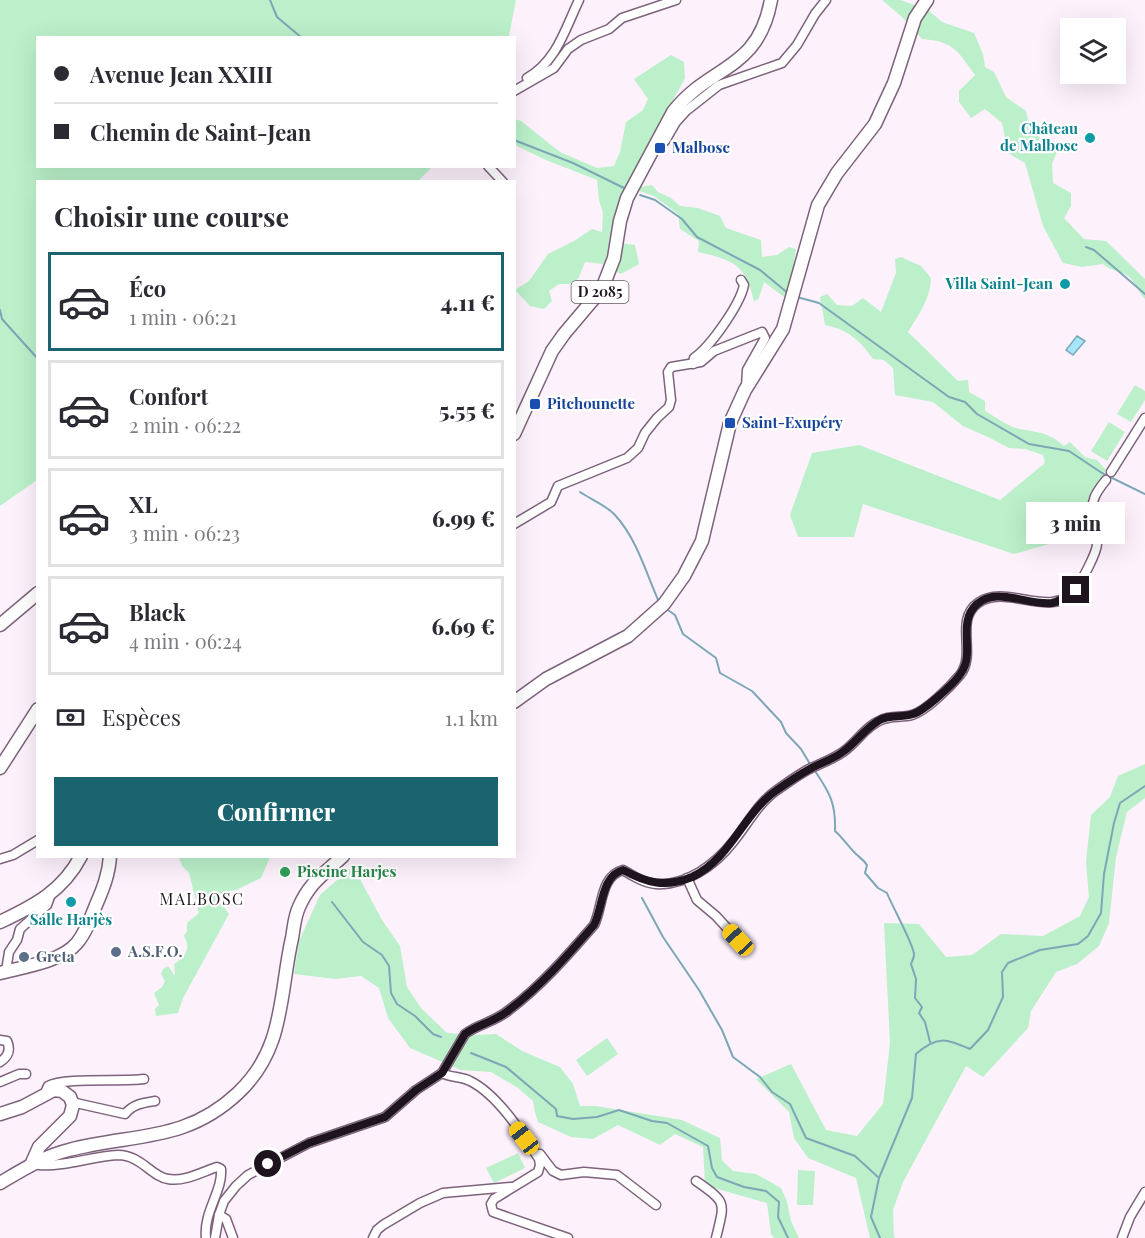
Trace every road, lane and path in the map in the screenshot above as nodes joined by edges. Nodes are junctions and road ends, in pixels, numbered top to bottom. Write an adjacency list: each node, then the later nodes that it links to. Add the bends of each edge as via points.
1 (579, 0): 6 (street, via 561,43 537,72)
2 (676, 0): 7 (street, via 622,18 609,29 581,40 554,68)
3 (771, 0): 8 (main road, D 2085, via 754,44 733,66 685,98)
4 (826, 0): 8 (street, via 782,63 719,85 686,111 665,141)
5 (927, 0): 13 (main road, via 915,18 875,124 837,173 818,206 783,328)
6 (516, 84)
7 (516, 90)
8 (658, 140): 15 (main road, D 2085, via 623,208 614,258 602,289 552,351)
9 (490, 168): 10 (street)
10 (501, 180)
11 (741, 280): 12 (street, via 744,285 737,302)
12 (693, 364): 13 (street, via 762,332 765,338 747,370); 16 (street, via 671,367 669,407 627,458 558,486 551,502)
13 (745, 390): 19 (main road, via 730,423 702,541 675,590 628,636 546,679)
14 (1145, 418): 27 (street, via 1093,499 1098,543 1076,590 1052,603 1002,597 978,603 966,624 967,651 962,673 925,708 879,720 845,751 775,791 712,863)
15 (516, 430)
16 (516, 523)
17 (36, 595): 18 (main road)
18 (0, 625)
19 (516, 701)
20 (36, 712): 21 (main road)
21 (0, 768)
22 (36, 841): 25 (street)
23 (80, 858): 28 (main road, via 70,876)
24 (110, 858): 31 (main road, via 104,887 78,942 61,956)
25 (0, 859)
26 (340, 859): 43 (main road, via 314,893 293,933 270,1049 239,1092 214,1112 187,1126 76,1148)
27 (687, 878): 30 (street, via 698,900); 34 (street, via 657,884 623,870 612,875 594,925 510,1010 465,1034)
28 (51, 894): 29 (main road); 31 (street, via 47,905 20,929)
29 (0, 922)
30 (738, 940)
31 (3, 972)
32 (0, 1040): 33 (street, via 7,1041 9,1050)
33 (0, 1062)
34 (442, 1073): 41 (street, via 468,1079); 49 (street, via 385,1117 309,1143 248,1175 228,1195)
35 (26, 1074): 37 (street)
36 (144, 1079): 38 (street, via 61,1081 48,1086)
37 (0, 1082)
38 (45, 1093): 40 (main road, via 62,1090); 42 (main road)
39 (155, 1101): 40 (street, via 130,1108 125,1114)
40 (72, 1103): 43 (main road, via 70,1116 39,1147)
41 (501, 1108): 46 (street, via 540,1165 538,1172); 48 (street, via 511,1115 553,1171 561,1175 617,1175)
42 (0, 1114)
43 (34, 1163): 45 (main road); 50 (street, via 49,1165 121,1155 139,1161 165,1179 181,1179 217,1167 222,1179 213,1199)
44 (696, 1181): 55 (street, via 722,1203)
45 (0, 1183)
46 (512, 1188): 53 (street, via 436,1195 383,1225); 54 (street, via 494,1199 493,1212)
47 (1145, 1192): 56 (street)
48 (656, 1205)
49 (219, 1215): 51 (street); 52 (street, via 226,1219)
50 (206, 1238)
51 (215, 1238)
52 (233, 1238)
53 (373, 1238)
54 (568, 1238)
55 (716, 1238)
56 (1122, 1238)

